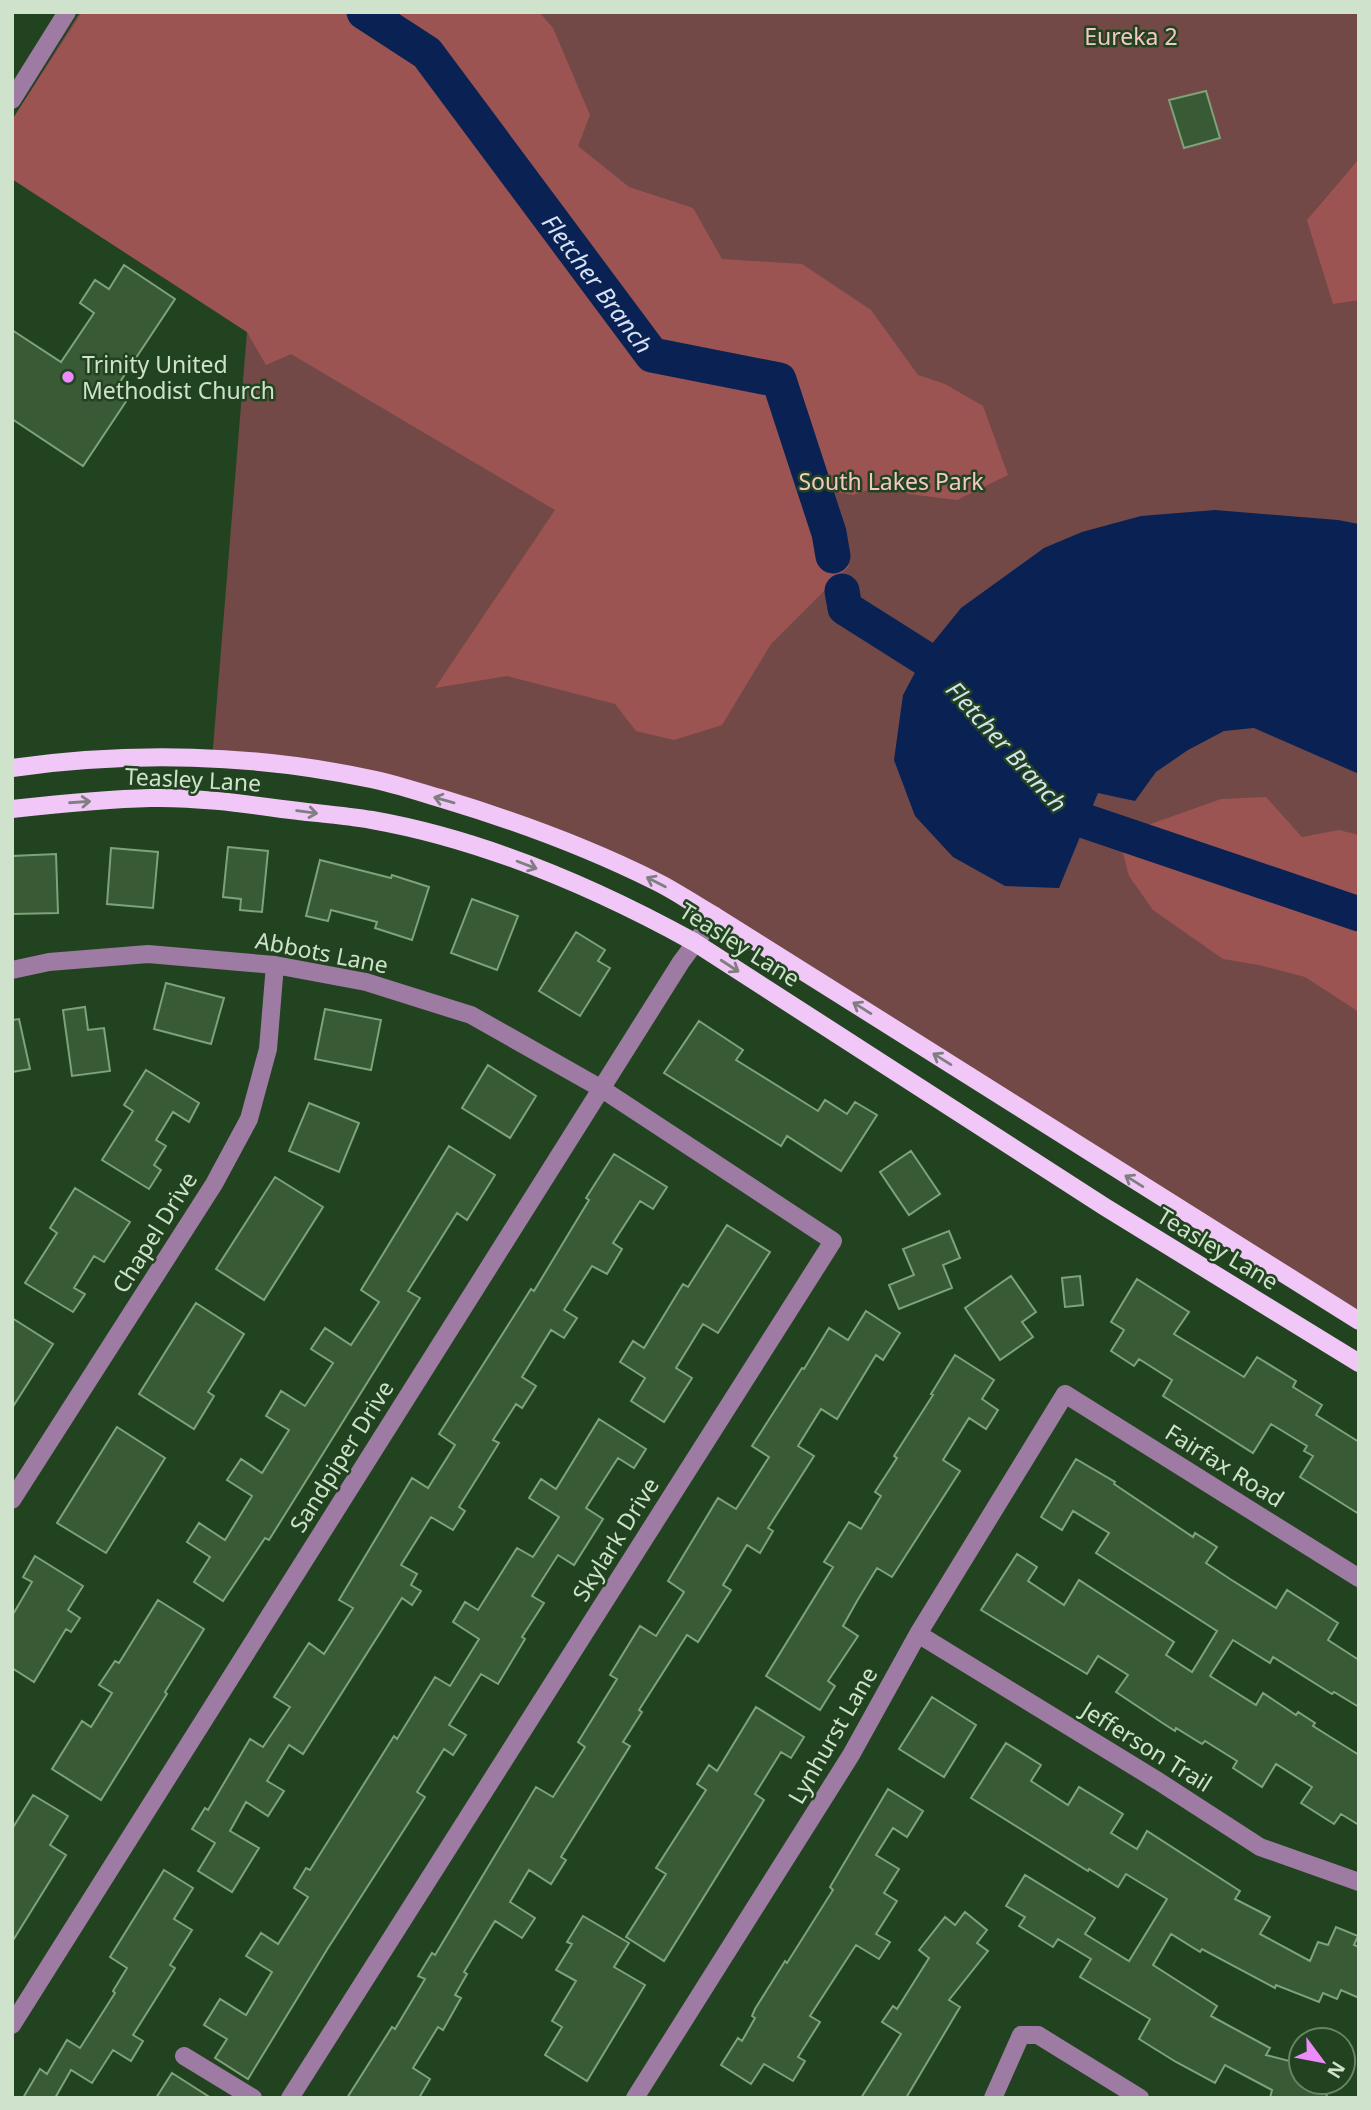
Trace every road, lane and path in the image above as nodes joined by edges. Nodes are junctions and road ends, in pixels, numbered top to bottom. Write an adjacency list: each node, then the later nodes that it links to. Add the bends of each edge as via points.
1 (68, 12): 2 (street)
2 (12, 100)
3 (12, 768): 5 (main road, Teasley Lane, one-way to 3, via 657,882 580,847 477,809 373,779 234,760 81,760)
4 (12, 808): 6 (main road, Teasley Lane, one-way to 6, via 153,798 371,820 488,850 583,887)
5 (715, 916): 6 (street, Sandpiper Drive); 10 (main road, Teasley Lane, one-way to 5)
6 (694, 942): 9 (street, Sandpiper Drive); 11 (main road, Teasley Lane, one-way to 11, via 1105,1207)
7 (275, 965): 8 (street, Abbots Lane, via 148,954 50,962); 9 (street, Abbots Lane, via 366,982 471,1015); 13 (street, Chapel Drive, via 268,1049 249,1119 214,1184)
8 (12, 970)
9 (601, 1089): 17 (street, Sandpiper Drive); 20 (street, Skylark Drive, via 833,1241)
10 (1359, 1321)
11 (1359, 1363)
12 (1065, 1394): 14 (street, Fairfax Road); 15 (street, Lynhurst Lane)
13 (12, 1500)
14 (1359, 1578)
15 (918, 1634): 16 (street, Jefferson Trail, via 1260,1847); 21 (street, Lynhurst Lane, via 851,1755)
16 (1359, 1882)
17 (12, 2025)
18 (184, 2056): 19 (street)
19 (253, 2098)
20 (290, 2098)
21 (635, 2098)
22 (993, 2098): 23 (street, via 1021,2035 1038,2035)
23 (1140, 2098)

